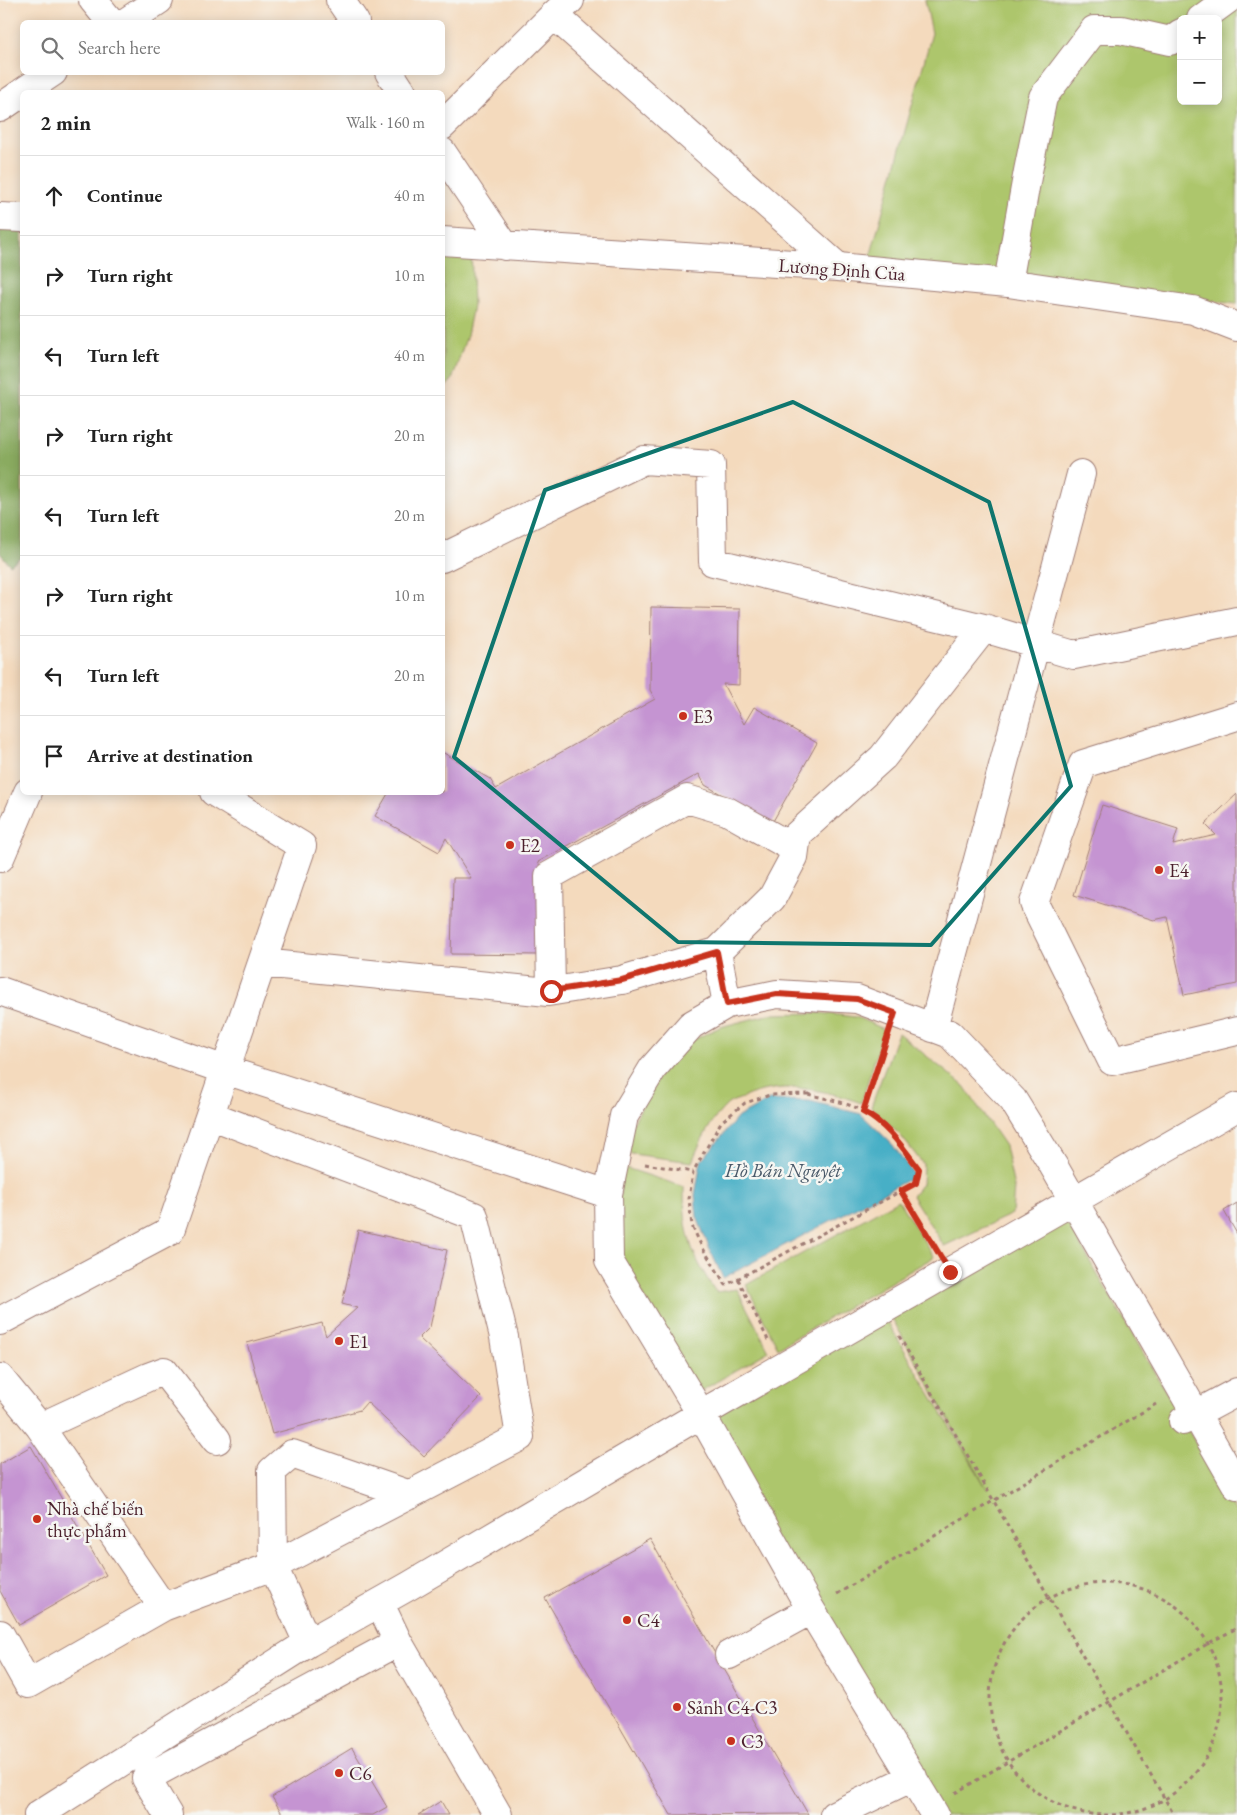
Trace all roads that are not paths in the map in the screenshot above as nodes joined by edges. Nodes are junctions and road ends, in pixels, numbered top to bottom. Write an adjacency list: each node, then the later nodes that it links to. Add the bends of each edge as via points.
1 (93, 0): 7 (street)
2 (159, 0): 8 (street)
3 (340, 0): 9 (street)
4 (1227, 0): 6 (street)
5 (562, 7): 17 (street); 23 (street)
6 (1206, 15)
7 (109, 20)
8 (129, 20)
9 (354, 20)
10 (1177, 36): 24 (street, via 1170,41 1121,30 1094,30 1043,97)
11 (48, 75): 13 (street)
12 (391, 75): 14 (street)
13 (27, 90)
14 (401, 90)
15 (20, 95): 16 (street)
16 (0, 108)
17 (445, 123)
18 (445, 156): 22 (street)
19 (0, 217): 20 (street)
20 (20, 218)
21 (445, 241): 22 (street, Lương Định Của)
22 (505, 246): 23 (street, Lương Định Của)
23 (838, 268): 24 (street, Lương Định Của)
24 (1008, 283): 25 (street, Lương Định Của, via 1193,310)
25 (1237, 327)
26 (1081, 474): 30 (street)
27 (445, 557): 29 (street, via 644,460 711,465 713,562)
28 (1237, 621): 30 (street, via 1074,655)
29 (984, 628): 30 (street); 34 (street, via 883,757 796,835)
30 (1036, 643): 41 (street)
31 (1237, 716): 42 (street, via 1083,764 1034,903 1112,1061)
32 (27, 795): 35 (street)
33 (219, 795): 37 (street, via 302,846)
34 (795, 848): 36 (street, via 794,857 772,898); 38 (street, via 727,812 687,800 549,876)
35 (0, 858)
36 (717, 952): 38 (street, via 622,980); 40 (street)
37 (262, 964): 38 (street); 43 (street)
38 (551, 991)
39 (0, 992): 43 (street)
40 (727, 1004): 41 (street, via 777,994 857,999); 46 (street, via 691,1025 653,1068 624,1116)
41 (933, 1028): 47 (street, via 950,1034 1014,1100)
42 (1237, 1031)
43 (225, 1070): 45 (street); 46 (street)
44 (1237, 1107): 47 (street)
45 (210, 1115): 48 (street, via 170,1231); 56 (street, via 474,1216 504,1337 520,1437)
46 (608, 1194): 51 (street, via 608,1261)
47 (1074, 1202): 51 (street); 52 (street, via 1181,1390)
48 (0, 1321)
49 (0, 1378): 53 (street)
50 (1237, 1392): 52 (street)
51 (701, 1414): 58 (street); 60 (street)
52 (1189, 1418): 55 (street)
53 (40, 1427): 54 (street, via 164,1371); 59 (street)
54 (217, 1440)
55 (1237, 1486)
56 (410, 1494): 57 (street); 57 (street, via 292,1454 272,1471)
57 (273, 1566): 59 (street); 63 (street)
58 (380, 1604): 62 (street); 63 (street)
59 (163, 1607): 61 (street, via 28,1684)
60 (811, 1610): 64 (street); 65 (street)
61 (0, 1634)
62 (398, 1642): 68 (street, via 146,1778); 69 (street)
63 (308, 1643): 67 (street)
64 (729, 1655)
65 (912, 1777): 66 (street); 70 (street)
66 (933, 1811)
67 (38, 1815)
68 (168, 1815)
69 (498, 1815)
70 (834, 1815)

